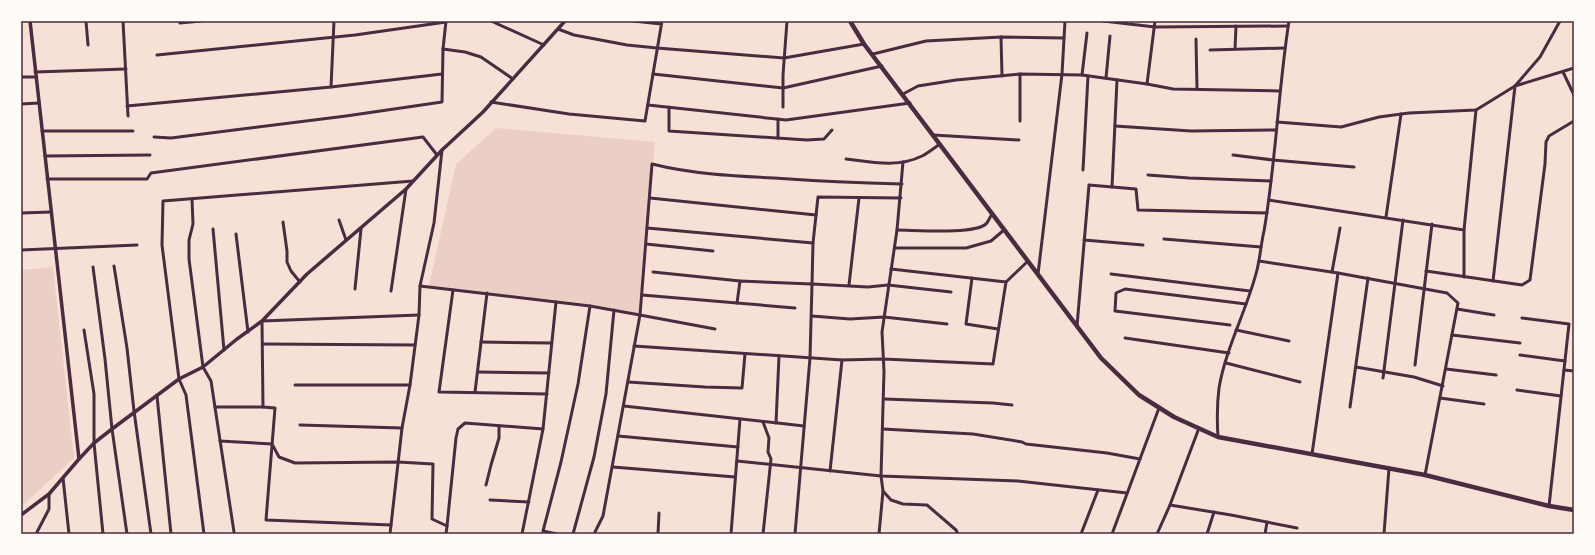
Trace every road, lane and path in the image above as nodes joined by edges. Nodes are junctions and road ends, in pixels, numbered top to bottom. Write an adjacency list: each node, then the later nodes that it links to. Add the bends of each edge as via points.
1 (30, 21): 44 (street)
2 (86, 21): 31 (street)
3 (123, 21): 43 (street)
4 (197, 21): 5 (street); 18 (street)
5 (201, 21)
6 (334, 21): 26 (street)
7 (491, 21): 32 (street)
8 (565, 21): 23 (street)
9 (633, 21): 19 (street)
10 (787, 21): 40 (street)
11 (850, 21): 30 (highway)
12 (1065, 21): 28 (street)
13 (1102, 21): 22 (street)
14 (1156, 21): 22 (street)
15 (1289, 21): 21 (street)
16 (1560, 21): 59 (street, via 1540,57)
17 (446, 22): 26 (street); 35 (street)
18 (180, 23)
19 (662, 23): 33 (street)
20 (1236, 26): 21 (street); 22 (street); 36 (street)
21 (1288, 26): 34 (street)
22 (1155, 27): 58 (street)
23 (558, 29): 32 (street); 33 (street, via 574,35)
24 (1087, 33): 51 (street)
25 (1110, 36): 55 (street)
26 (334, 37): 39 (street); 60 (street)
27 (1001, 37): 28 (street); 38 (street, via 926,41); 50 (street)
28 (1064, 38): 49 (street)
29 (1196, 39): 62 (street)
30 (864, 44): 38 (highway); 40 (street)
31 (88, 45)
32 (544, 45): 56 (street)
33 (657, 48): 40 (street); 47 (street)
34 (1285, 48): 36 (street); 63 (street)
35 (443, 49): 46 (street); 56 (street, via 480,57)
36 (1235, 49): 37 (street)
37 (1210, 50)
38 (873, 54): 41 (highway)
39 (157, 56)
40 (784, 58): 61 (street)
41 (882, 66): 61 (street); 64 (highway)
42 (1574, 68): 45 (street)
43 (126, 69): 44 (street); 71 (street)
44 (35, 72): 54 (street)
45 (1563, 72): 59 (street); 65 (street)
46 (442, 74): 60 (street); 87 (street, via 442,102 304,122 171,138)
47 (653, 74): 61 (street); 70 (street)
48 (1020, 74): 49 (street); 50 (street); 78 (street)
49 (1062, 74): 51 (street); 152 (street)
50 (1002, 76): 64 (street, via 918,86)
51 (1082, 76): 52 (street)
52 (1088, 76): 55 (street); 100 (street)
53 (21, 77): 54 (street)
54 (36, 77): 67 (street)
55 (1106, 78): 57 (street)
56 (513, 79): 66 (street)
57 (1117, 80): 58 (street); 81 (street)
58 (1147, 84): 62 (street, via 1173,89)
59 (1515, 86): 74 (street); 158 (street)
60 (331, 87): 71 (street)
61 (783, 88): 73 (street)
62 (1197, 89): 63 (street)
63 (1280, 91): 80 (street)
64 (903, 94): 68 (highway)
65 (1574, 95)
66 (491, 102): 70 (street, via 569,114 645,121); 91 (street)
67 (39, 103): 69 (street); 84 (street)
68 (910, 103): 77 (street); 86 (highway)
69 (21, 104)
70 (648, 105): 72 (street)
71 (127, 106): 76 (street)
72 (669, 107): 77 (street); 88 (street, via 669,131)
73 (783, 107)
74 (1476, 110): 75 (street); 129 (street)
75 (1401, 114): 80 (street, via 1341,127); 118 (street)
76 (128, 116)
77 (778, 119): 88 (street)
78 (1020, 121)
79 (1574, 121): 158 (street, via 1549,136 1546,142 1530,280 1522,285)
80 (1277, 122): 83 (street)
81 (1115, 126): 83 (street, via 1191,131); 106 (street)
82 (832, 130): 88 (street, via 824,139)
83 (1276, 130): 97 (street)
84 (42, 131): 85 (street); 95 (street)
85 (133, 131)
86 (933, 135): 89 (street); 90 (highway)
87 (154, 137)
88 (778, 138)
89 (1019, 140)
90 (940, 144): 98 (street, via 922,156); 115 (highway)
91 (442, 150): 93 (street); 165 (street, via 434,223)
92 (150, 155): 95 (street)
93 (437, 155): 102 (street, via 422,137 151,173 147,179); 103 (street)
94 (1233, 155): 97 (street)
95 (45, 156): 102 (street)
96 (846, 159): 98 (street)
97 (1273, 160): 99 (street); 104 (street)
98 (903, 162): 105 (street)
99 (1354, 167)
100 (1083, 170)
101 (1148, 175): 104 (street)
102 (48, 179): 113 (street)
103 (413, 181): 107 (street); 111 (street)
104 (1271, 181): 112 (street)
105 (902, 184): 108 (street, via 743,177 652,164); 110 (street)
106 (1112, 187): 116 (street, via 1136,189 1138,210); 133 (street, via 1089,186)
107 (406, 189): 126 (street); 169 (street)
108 (650, 198): 117 (street); 123 (street)
109 (859, 198): 110 (street); 117 (street, via 818,197); 163 (street)
110 (901, 198): 127 (street)
111 (192, 199): 216 (street, via 193,224 189,240 189,259); 226 (street, via 163,201 162,245)
112 (1269, 200): 116 (street); 118 (street)
113 (51, 212): 114 (street); 140 (street)
114 (21, 213)
115 (992, 213): 127 (street, via 986,224 978,228 952,231); 128 (highway)
116 (1267, 213): 138 (street)
117 (816, 215): 134 (street)
118 (1386, 217): 120 (street)
119 (339, 220): 132 (street)
120 (1403, 220): 122 (street); 161 (street)
121 (283, 222): 159 (street, via 287,262 291,272)
122 (1432, 224): 129 (street); 148 (street)
123 (647, 228): 134 (street); 135 (street)
124 (1340, 228): 150 (street)
125 (213, 229): 205 (street)
126 (361, 229): 132 (street); 166 (street)
127 (897, 230): 139 (street)
128 (1004, 230): 139 (street, via 991,242 966,248); 143 (highway)
129 (1464, 230): 154 (street)
130 (236, 234): 195 (street)
131 (1164, 239): 138 (street)
132 (346, 240): 159 (street)
133 (1084, 240): 137 (street); 190 (street)
134 (813, 243): 162 (street)
135 (646, 244): 142 (street); 173 (street)
136 (137, 245): 140 (street)
137 (1143, 245)
138 (1261, 247): 144 (street)
139 (894, 248): 147 (street)
140 (56, 249): 141 (street); 265 (street)
141 (21, 250)
142 (713, 252)
143 (1028, 261): 152 (highway); 160 (street)
144 (1259, 261): 150 (street); 170 (street)
145 (114, 266): 246 (street)
146 (93, 267): 255 (street)
147 (891, 269): 155 (street); 164 (street)
148 (1426, 271): 154 (street); 167 (street)
149 (653, 272): 157 (street)
150 (1332, 272): 151 (street)
151 (1338, 273): 156 (street); 264 (street)
152 (1038, 274): 190 (highway)
153 (1111, 274): 170 (street)
154 (1464, 277): 158 (street)
155 (972, 278): 160 (street); 192 (street, via 966,324)
156 (1368, 278): 161 (street); 217 (street)
157 (740, 281): 162 (street); 175 (street)
158 (1494, 281)
159 (300, 282): 187 (street)
160 (1006, 282): 192 (street)
161 (1394, 283): 167 (street); 223 (street)
162 (812, 284): 163 (street); 184 (street)
163 (849, 285): 164 (street)
164 (888, 285): 171 (street); 185 (street)
165 (420, 286): 168 (street); 181 (street)
166 (355, 289)
167 (1424, 289): 179 (street, via 1447,293 1458,303); 215 (street)
168 (453, 290): 172 (street); 233 (street, via 439,392)
169 (391, 291)
170 (1250, 291): 176 (street)
171 (951, 292)
172 (486, 293): 174 (street); 199 (street)
173 (642, 295): 175 (street); 182 (street)
174 (556, 302): 177 (street); 200 (street)
175 (737, 303): 178 (street)
176 (1246, 304): 189 (street, via 1125,288 1116,293 1115,311); 194 (street)
177 (590, 306): 180 (street); 306 (street, via 578,384 543,531)
178 (795, 308)
179 (1457, 309): 183 (street); 196 (street)
180 (614, 310): 182 (street); 307 (street, via 606,394 594,457)
181 (419, 315): 187 (street); 203 (street)
182 (640, 315): 191 (street); 204 (street)
183 (1494, 315)
184 (812, 316): 185 (street, via 850,319); 210 (street)
185 (884, 317): 188 (street); 211 (street)
186 (1522, 318): 213 (street, via 1569,324)
187 (262, 320): 195 (street); 202 (street)
188 (947, 324)
189 (1230, 325)
190 (1077, 326): 245 (highway, via 1101,358 1139,395)
191 (715, 329)
192 (998, 329): 211 (street, via 993,364)
193 (84, 330): 261 (street, via 94,394)
194 (1236, 330): 198 (street); 206 (street)
195 (248, 332): 205 (street)
196 (1452, 335): 201 (street); 218 (street)
197 (1125, 338): 206 (street)
198 (1289, 341)
199 (481, 342): 200 (street); 221 (street)
200 (552, 343): 222 (street)
201 (1520, 343)
202 (263, 344): 203 (street); 241 (street)
203 (415, 345): 230 (street)
204 (634, 346): 207 (street); 227 (street)
205 (224, 350): 216 (street)
206 (1228, 353): 214 (street)
207 (745, 354): 209 (street); 227 (street, via 742,388)
208 (1520, 355): 213 (street)
209 (779, 356): 210 (street); 249 (street)
210 (810, 358): 212 (street); 252 (street)
211 (884, 359): 212 (street); 238 (street)
212 (842, 360): 273 (street)
213 (1565, 361): 219 (street)
214 (1226, 363): 228 (street); 259 (street, via 1219,388)
215 (1415, 365)
216 (203, 367): 226 (street); 244 (street, via 211,381)
217 (1356, 367): 223 (street); 243 (street)
218 (1446, 369): 224 (street); 231 (street)
219 (1564, 370): 220 (street); 236 (street)
220 (1574, 371)
221 (478, 372): 222 (street); 233 (street)
222 (549, 373): 234 (street)
223 (1383, 373): 225 (street); 231 (street, via 1414,377)
224 (1496, 374)
225 (1382, 378)
226 (179, 379): 235 (street); 302 (street, via 186,394)
227 (628, 382): 242 (street)
228 (1300, 382)
229 (295, 385): 230 (street)
230 (410, 385): 253 (street)
231 (1443, 386): 237 (street)
232 (1517, 390): 236 (street)
233 (475, 392): 234 (street)
234 (547, 394): 256 (street)
235 (157, 396): 246 (street); 301 (street)
236 (1561, 396): 286 (street)
237 (1440, 398): 239 (street); 274 (street)
238 (884, 399): 240 (street); 257 (street)
239 (1484, 404)
240 (1012, 405)
241 (263, 406): 244 (street); 262 (street, via 275,408)
242 (624, 406): 247 (street); 258 (street)
243 (1350, 406)
244 (215, 407): 260 (street)
245 (1159, 408): 254 (highway, via 1174,418); 266 (street)
246 (134, 411): 255 (street); 300 (street)
247 (740, 419): 248 (street); 263 (street)
248 (763, 422): 249 (street); 269 (street, via 769,438)
249 (776, 423): 252 (street)
250 (300, 425): 253 (street)
251 (499, 426): 256 (street); 278 (street, via 499,438); 293 (street, via 465,424 458,429)
252 (804, 426): 271 (street)
253 (402, 428): 268 (street)
254 (1199, 428): 259 (highway); 285 (street)
255 (112, 429): 261 (street); 299 (street)
256 (543, 429): 284 (street)
257 (883, 429): 266 (street, via 974,434 1026,444); 275 (street)
258 (618, 436): 263 (street); 270 (street)
259 (1218, 437): 264 (highway)
260 (220, 441): 262 (street); 295 (street)
261 (94, 444): 265 (street); 298 (street)
262 (272, 444): 268 (street, via 279,458 295,464); 292 (street, via 266,520)
263 (738, 447): 267 (street)
264 (1312, 454): 272 (highway)
265 (79, 459): 277 (street)
266 (1140, 459): 281 (street)
267 (737, 461): 269 (street); 276 (street)
268 (398, 462): 292 (street); 293 (street, via 433,464 432,519)
269 (770, 465): 271 (street); 311 (street)
270 (612, 467): 276 (street); 308 (street, via 603,516)
271 (800, 468): 273 (street); 312 (street)
272 (1389, 468): 274 (highway); 320 (street)
273 (830, 471): 275 (street)
274 (1425, 475): 286 (highway)
275 (881, 476): 279 (street, via 1018,481); 280 (street)
276 (735, 477): 310 (street)
277 (63, 478): 282 (street); 297 (street)
278 (486, 485)
279 (1098, 490): 281 (street); 315 (street)
280 (883, 491): 313 (street); 314 (street, via 891,500 902,504 927,505)
281 (1128, 493): 316 (street)
282 (49, 494): 290 (street); 296 (street, via 49,510)
283 (490, 500): 284 (street)
284 (529, 502): 305 (street)
285 (1170, 505): 288 (street); 317 (street)
286 (1549, 506): 287 (highway)
287 (1574, 510)
288 (1214, 512): 291 (street); 318 (street)
289 (659, 513): 309 (street)
290 (21, 514)
291 (1267, 522): 294 (street); 319 (street)
292 (391, 525): 303 (street)
293 (447, 526): 304 (street)
294 (1297, 528)
295 (234, 532)
296 (36, 534)
297 (69, 534)
298 (104, 534)
299 (127, 534)
300 (150, 534)
301 (171, 534)
302 (204, 534)
303 (390, 534)
304 (446, 534)
305 (522, 534)
306 (557, 534)
307 (573, 534)
308 (594, 534)
309 (658, 534)
310 (731, 534)
311 (763, 534)
312 (795, 534)
313 (879, 534)
314 (958, 534)
315 (1081, 534)
316 (1112, 534)
317 (1157, 534)
318 (1207, 534)
319 (1265, 534)
320 (1384, 534)

